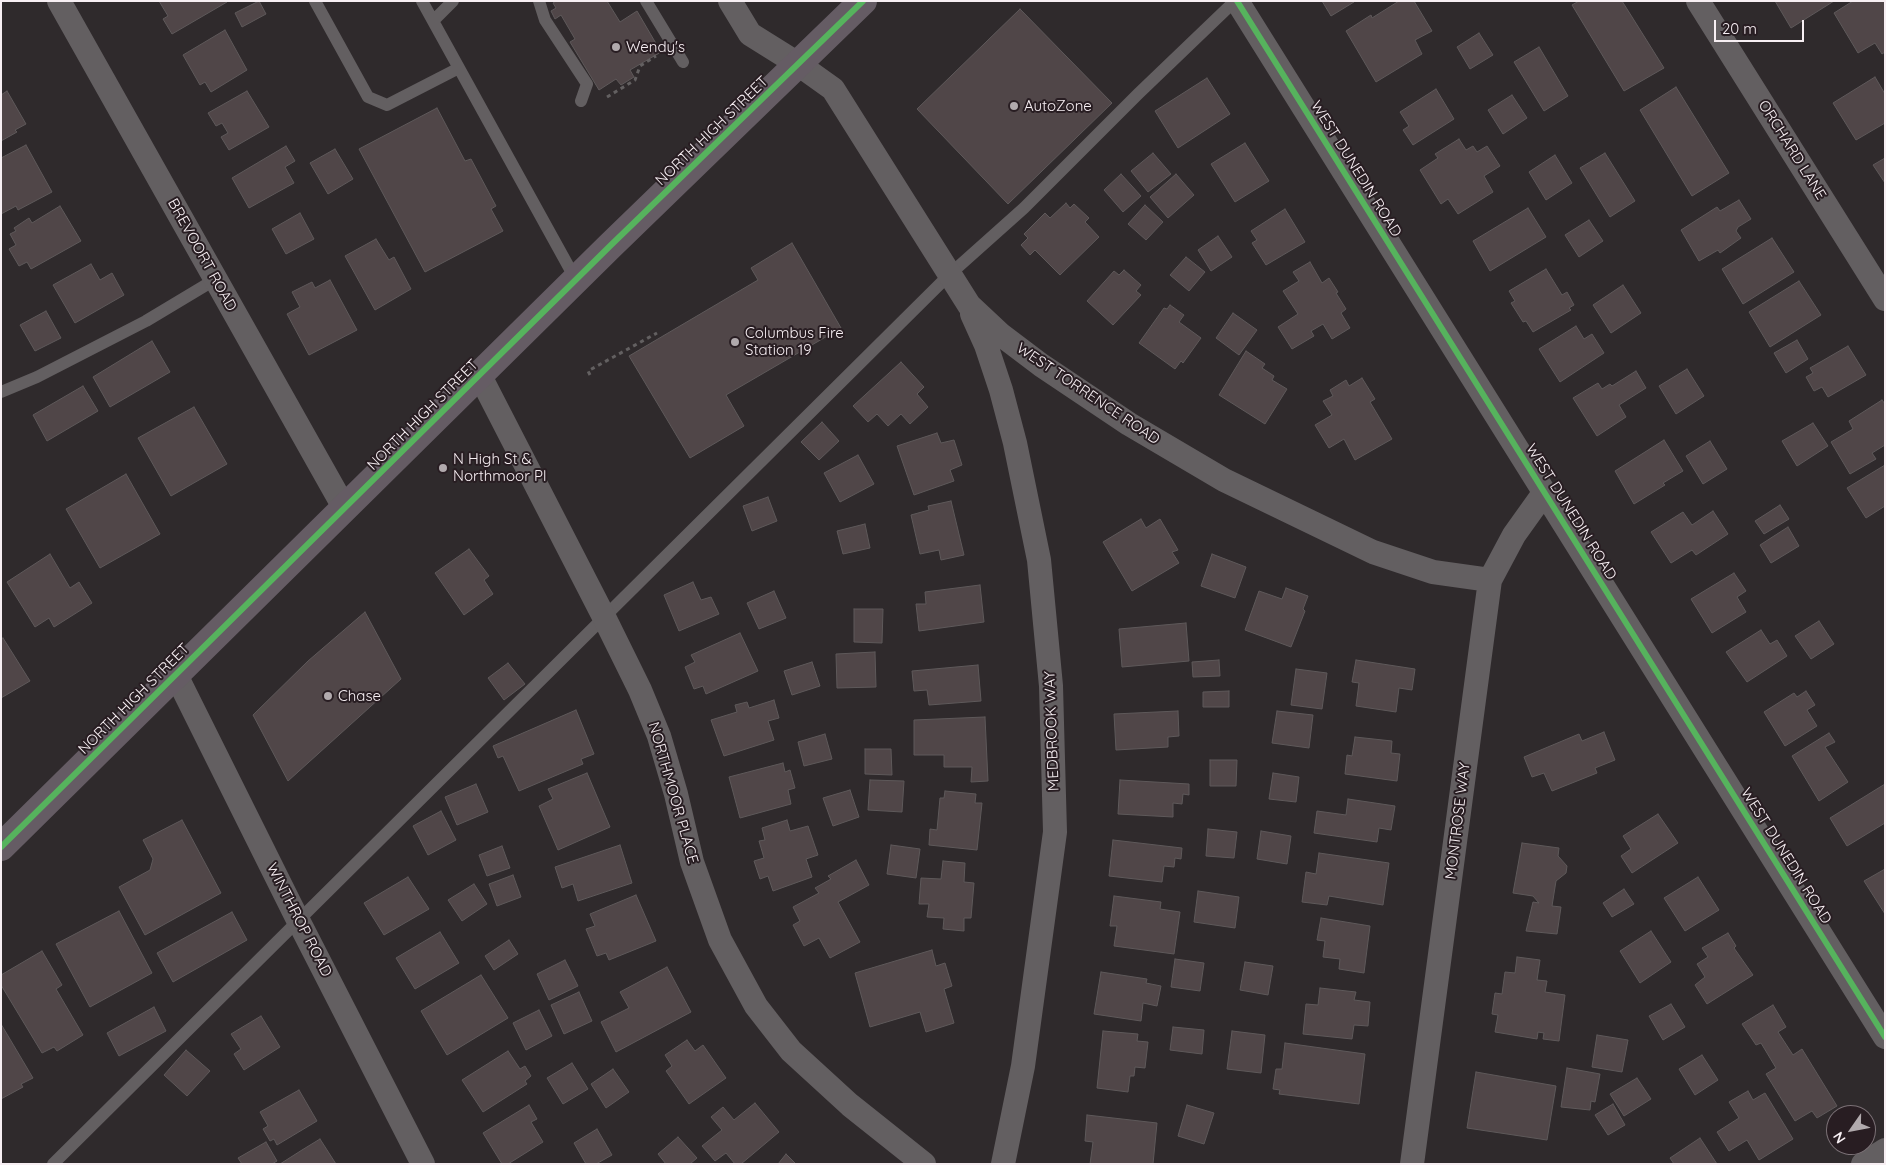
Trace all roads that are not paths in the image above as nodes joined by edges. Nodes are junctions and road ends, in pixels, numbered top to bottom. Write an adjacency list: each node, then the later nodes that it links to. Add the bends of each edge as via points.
1 (59, 1): 17 (street, BREVOORT ROAD)
2 (315, 1): 14 (lane, via 368,97 387,105)
3 (422, 1): 11 (lane)
4 (453, 1): 11 (lane)
5 (539, 1): 15 (lane, via 545,20 587,84)
6 (646, 1): 12 (lane)
7 (730, 1): 13 (street, WEST TORRENCE ROAD, via 750,34)
8 (863, 1): 13 (main road, NORTH HIGH STREET)
9 (1236, 1): 16 (lane, via 1024,208); 23 (street, WEST DUNEDIN ROAD)
10 (1698, 1): 19 (street, ORCHARD LANE)
11 (433, 21): 14 (lane)
12 (683, 62)
13 (798, 64): 16 (street, WEST TORRENCE ROAD, via 833,90); 18 (main road, NORTH HIGH STREET)
14 (459, 68): 18 (lane)
15 (581, 101)
16 (949, 275): 20 (street, WEST TORRENCE ROAD); 26 (lane)
17 (216, 279): 22 (lane, via 146,321); 24 (street, BREVOORT ROAD)
18 (576, 280): 21 (main road, NORTH HIGH STREET)
19 (1885, 299)
20 (969, 305): 25 (street, WEST TORRENCE ROAD, via 1041,365 1129,424 1224,480 1372,552 1432,572); 35 (street, MEDBROOK WAY, via 986,345 1015,443 1039,560 1051,686 1055,832 1023,1066)
21 (480, 376): 24 (main road, NORTH HIGH STREET); 26 (street, NORTHMOOR PLACE)
22 (1, 392)
23 (1544, 493): 25 (street, MONTROSE WAY, via 1514,535); 30 (street, WEST DUNEDIN ROAD)
24 (345, 508): 27 (main road, NORTH HIGH STREET)
25 (1490, 580): 36 (street, MONTROSE WAY)
26 (604, 617): 29 (lane); 34 (street, NORTHMOOR PLACE, via 659,736 692,862 720,940 756,1006 791,1051 850,1105)
27 (176, 675): 28 (main road, NORTH HIGH STREET); 29 (street, WINTHROP ROAD)
28 (1, 847)
29 (298, 920): 32 (lane); 33 (street, WINTHROP ROAD)
30 (1885, 1037)
31 (1885, 1150): 37 (street)
32 (53, 1164)
33 (422, 1164)
34 (924, 1164)
35 (1003, 1164)
36 (1412, 1164)
37 (1863, 1164)

